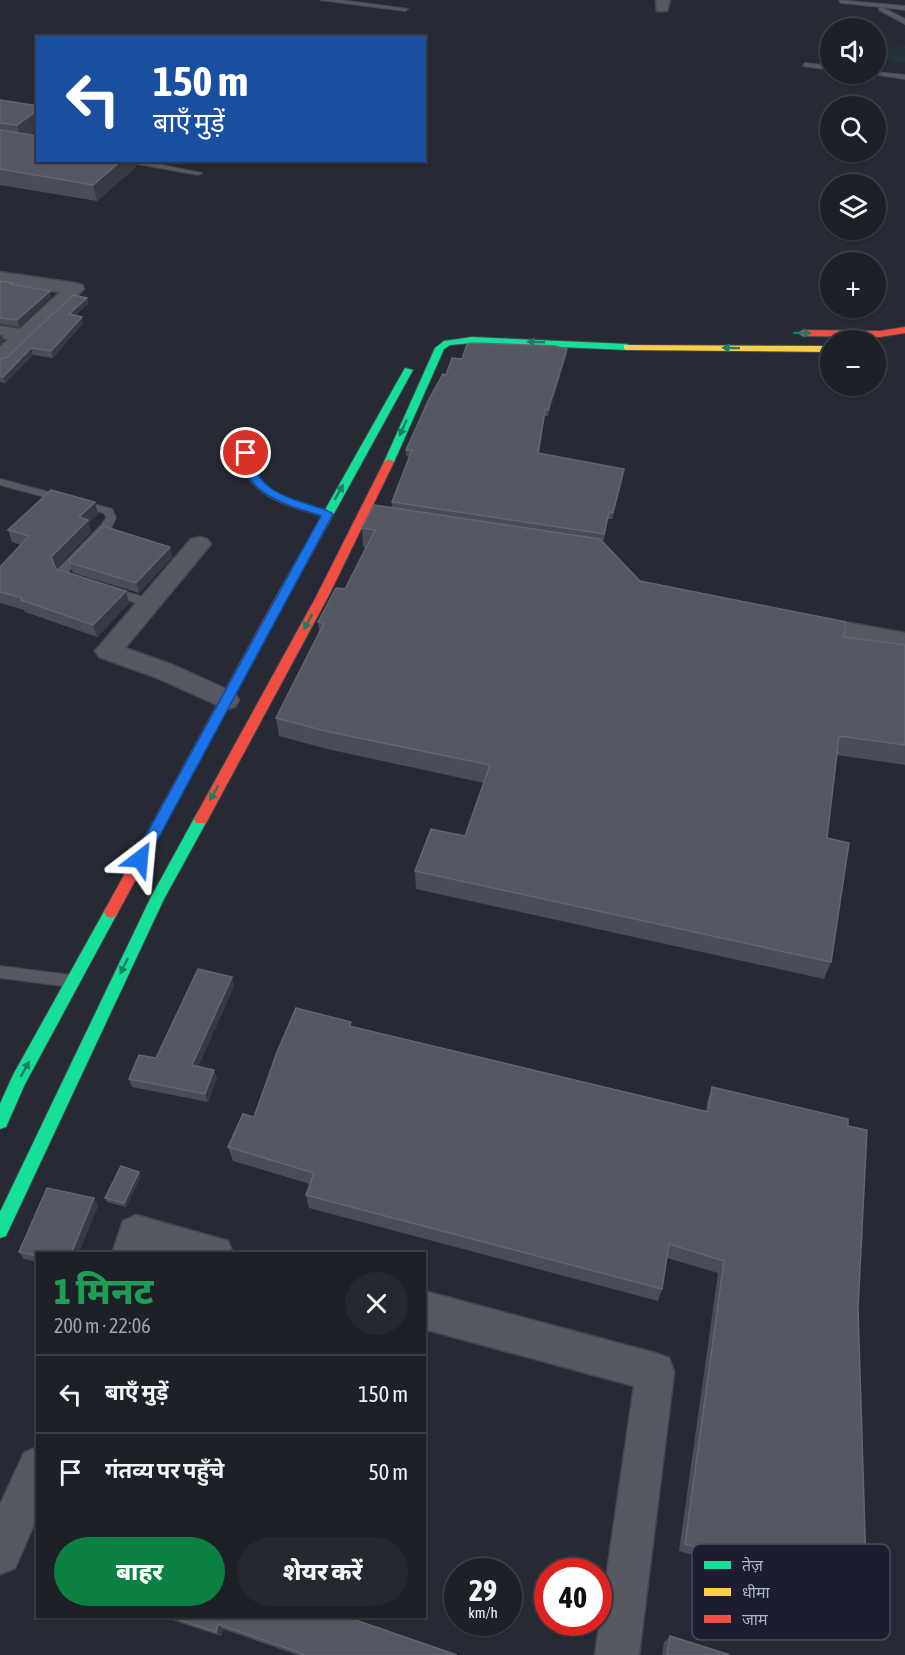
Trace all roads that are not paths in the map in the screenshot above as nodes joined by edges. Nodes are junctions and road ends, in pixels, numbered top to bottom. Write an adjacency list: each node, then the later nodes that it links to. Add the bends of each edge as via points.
1 (323, 0): 5 (lane)
2 (841, 1): 3 (lane)
3 (873, 4): 4 (lane); 6 (lane)
4 (905, 8)
5 (405, 9)
6 (905, 22)
7 (805, 65): 8 (lane)
8 (820, 67)
9 (886, 75): 10 (lane)
10 (905, 77)
11 (132, 162): 12 (lane)
12 (198, 173)
13 (0, 278): 18 (street, via 75,289)
14 (905, 330): 17 (street, one-way to 14, via 880,334)
15 (584, 331): 23 (street, one-way to 15, via 431,338 447,333)
16 (0, 332): 18 (street)
17 (791, 333)
18 (24, 336): 20 (street)
19 (820, 349): 26 (street, one-way to 26, via 472,340 447,343 440,348 427,374 377,515)
20 (0, 358)
21 (245, 440): 23 (lane, via 247,466 264,489 282,500)
22 (0, 482): 27 (lane, via 108,511 111,518 106,526 63,570 66,577)
23 (327, 514): 25 (street)
24 (199, 544): 27 (street)
25 (292, 579): 26 (street); 30 (street)
26 (328, 585): 34 (street, one-way to 34, via 158,897)
27 (149, 603): 30 (street, via 108,651 164,671)
28 (788, 619): 29 (street)
29 (905, 642)
30 (226, 700): 32 (street)
31 (0, 972): 32 (lane)
32 (73, 981): 33 (street, one-way to 32)
33 (0, 1122)
34 (0, 1230)
35 (131, 1252): 36 (street, via 136,1233)
36 (207, 1252)
37 (426, 1311): 40 (street, via 655,1371)
38 (36, 1472): 39 (street)
39 (0, 1553)
40 (617, 1655)

